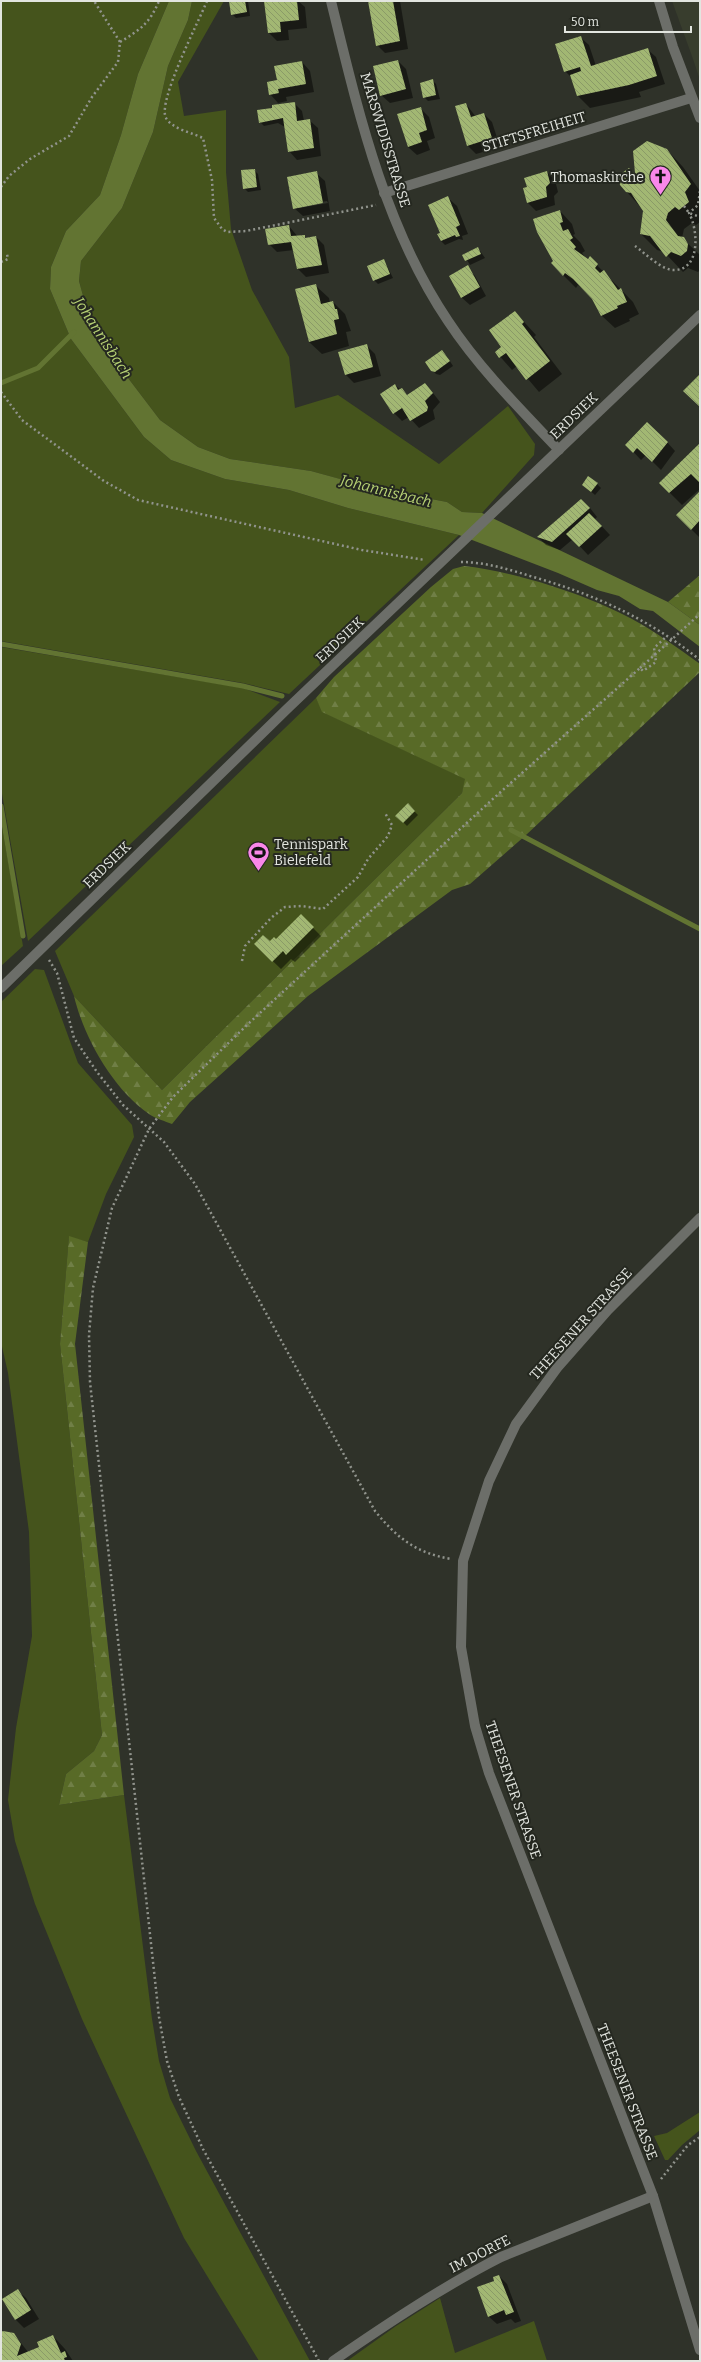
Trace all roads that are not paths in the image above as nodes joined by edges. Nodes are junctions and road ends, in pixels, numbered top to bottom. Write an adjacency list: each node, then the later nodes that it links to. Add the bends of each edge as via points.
1 (331, 1): 5 (street, MARSWIDISSTRASSE, via 354,92)
2 (659, 1): 3 (street)
3 (691, 98): 4 (street); 5 (street, STIFTSFREIHEIT)
4 (700, 118)
5 (384, 193): 7 (street, MARSWIDISSTRASSE, via 423,281 447,320 486,371)
6 (700, 315): 7 (street, ERDSIEK)
7 (558, 450): 8 (street, ERDSIEK)
8 (1, 988)
9 (700, 1218): 10 (street, THEESENER STRASSE, via 557,1368 516,1424 488,1481 463,1561 461,1647 475,1726 489,1773)
10 (653, 2196): 11 (street, THEESENER STRASSE); 12 (street, IM DORFE, via 477,2269)
11 (700, 2350)
12 (333, 2361)

